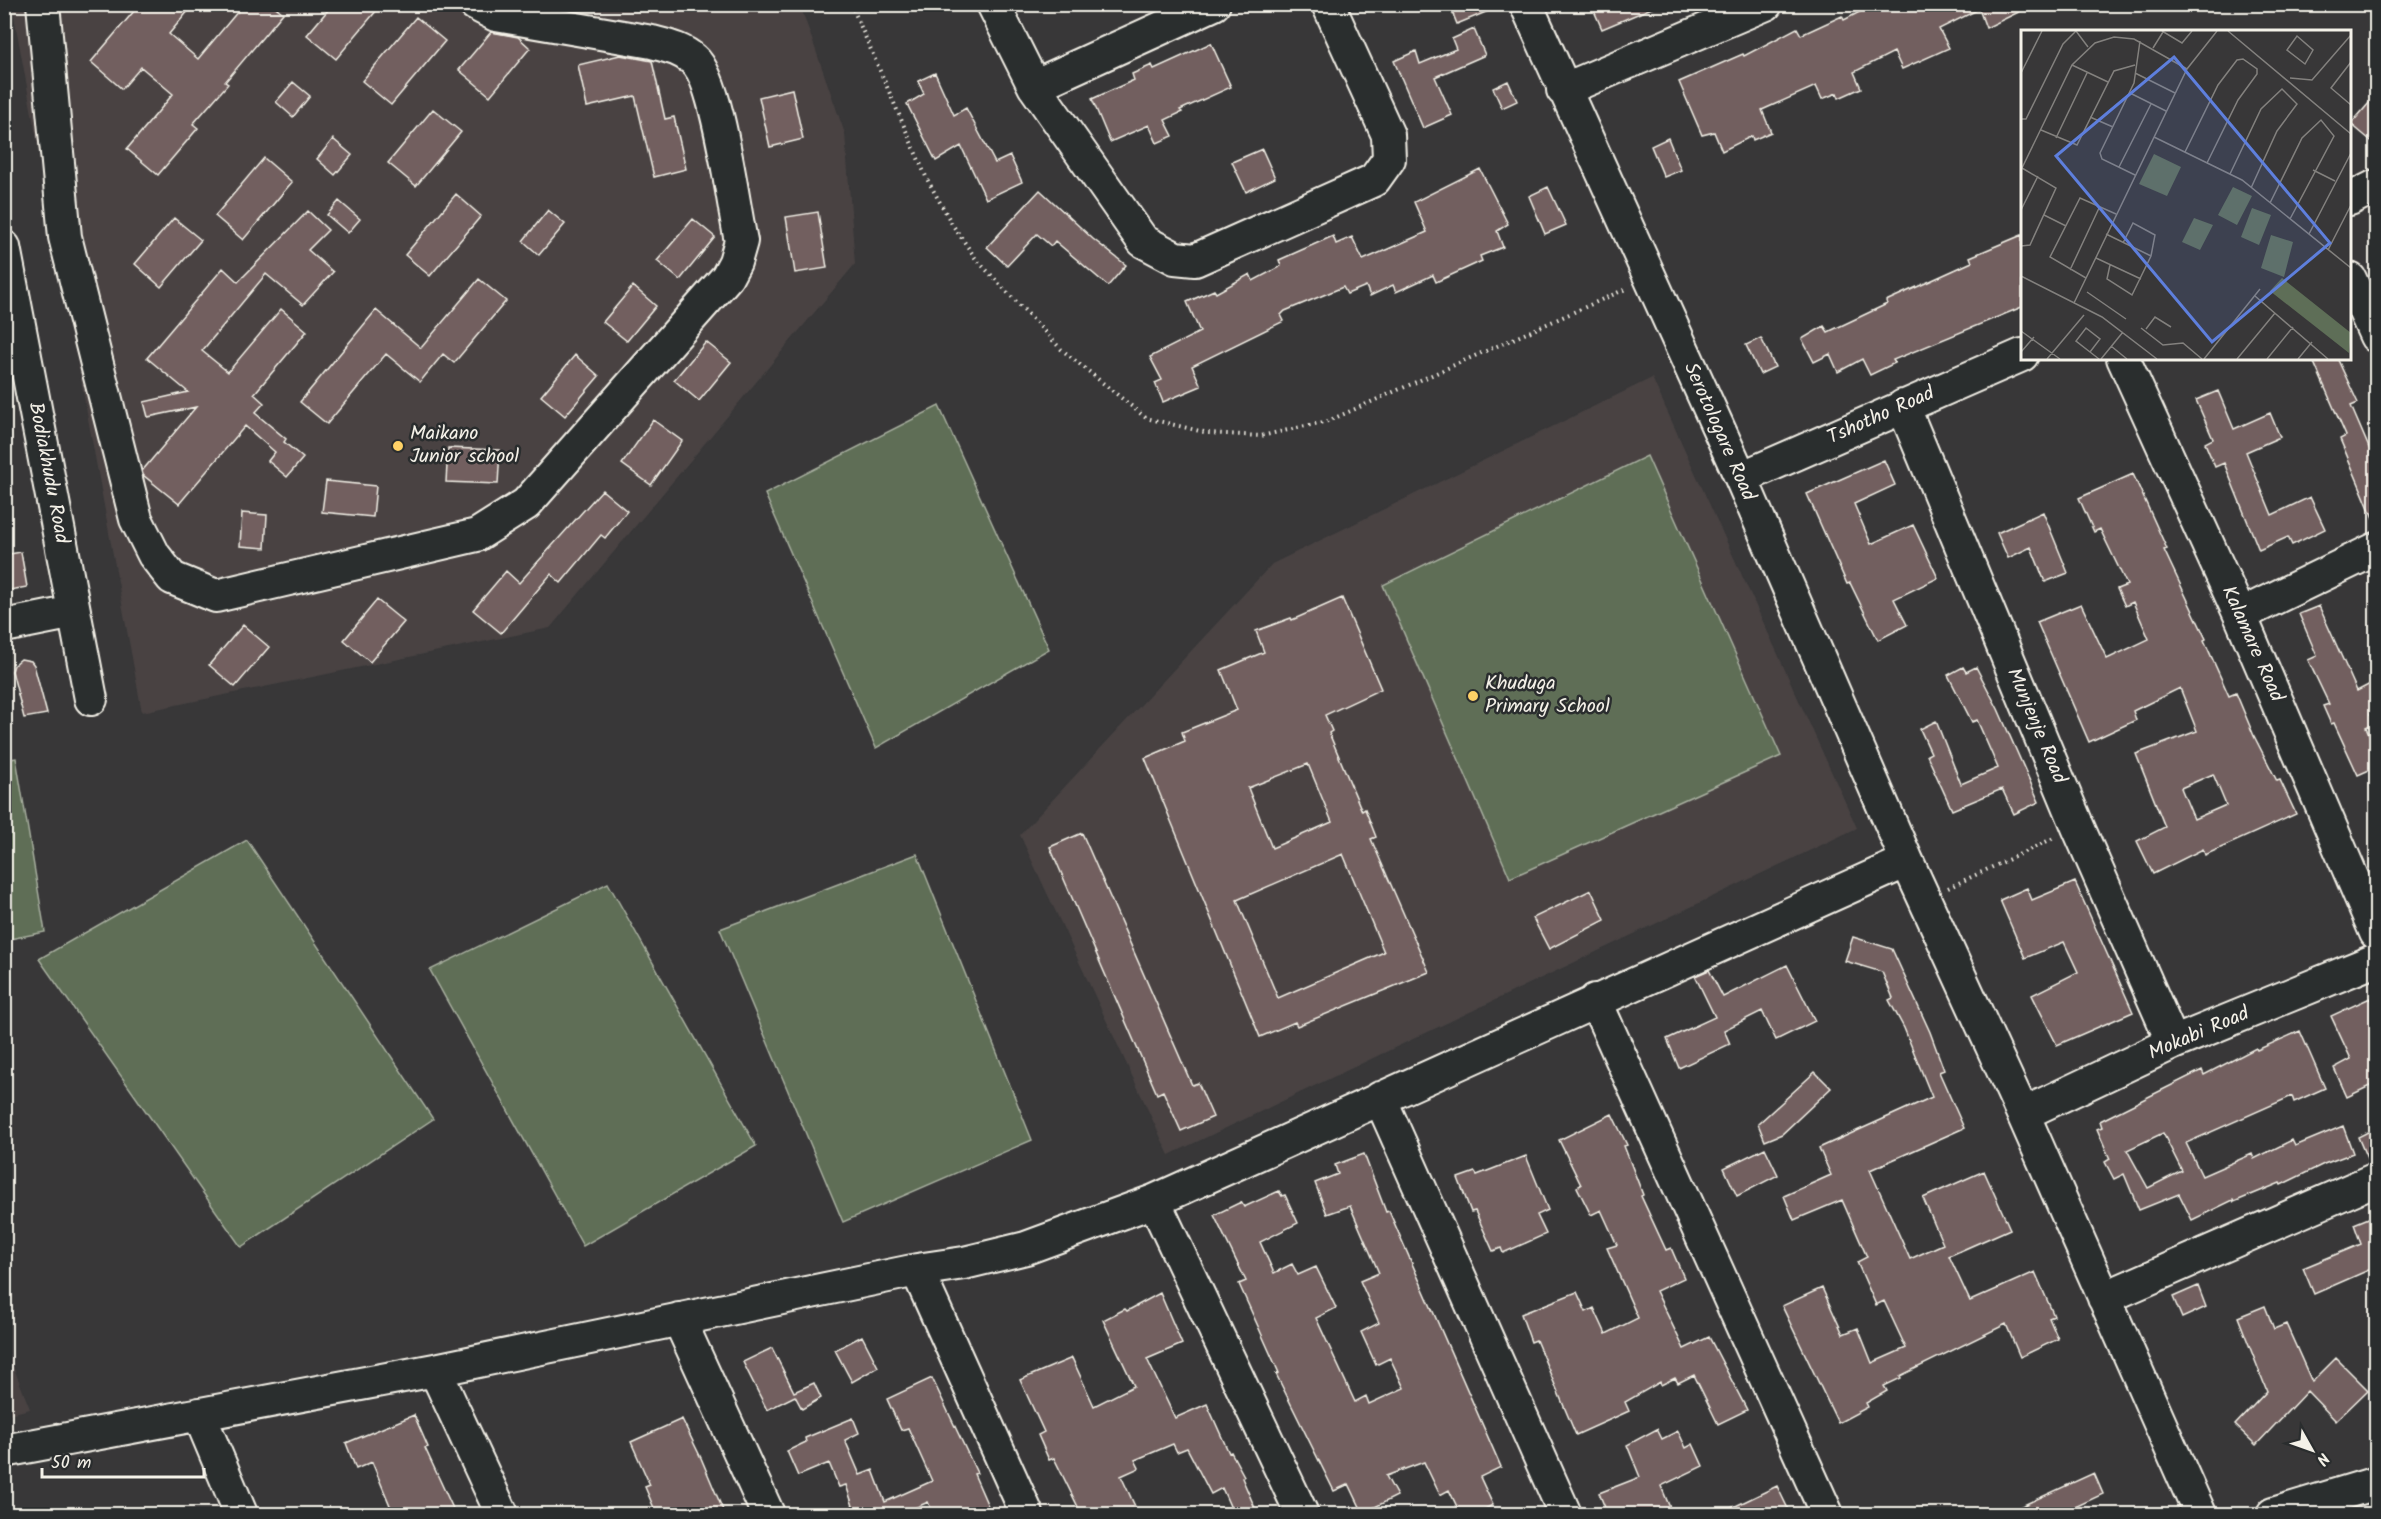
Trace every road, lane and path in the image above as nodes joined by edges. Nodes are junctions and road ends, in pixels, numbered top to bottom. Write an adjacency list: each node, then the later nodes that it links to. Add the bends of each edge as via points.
1 (43, 4): 2 (street, via 65,237 136,519 154,555 172,578 216,596 477,536 526,504 727,278 735,262 741,241 710,86 695,61 677,49 652,42 496,15)
2 (475, 4)
3 (850, 4): 15 (path, via 927,179 976,259 1062,349 1146,418 1208,433 1261,436 1328,421)
4 (993, 4): 10 (street)
5 (1214, 4): 10 (street)
6 (1328, 4): 10 (street, via 1388,135 1389,159 1374,180 1195,260 1175,258 1143,241)
7 (1526, 4): 11 (street, Serotologare Road)
8 (1766, 4): 9 (street)
9 (1724, 13): 11 (street)
10 (1034, 86)
11 (1563, 90): 15 (street, Serotologare Road)
12 (2376, 186): 13 (street)
13 (2351, 198)
14 (4, 247): 23 (street, Bodiakhudu Road)
15 (1649, 279): 21 (street, Serotologare Road)
16 (2351, 283): 17 (street)
17 (2376, 336)
18 (2021, 355): 20 (street, Tshotho Road)
19 (2124, 360): 24 (street, Kalamare Road)
20 (1903, 406): 21 (street, Tshotho Road); 27 (street, Munjenje Road)
21 (1741, 478): 28 (street, Serotologare Road)
22 (2376, 549): 24 (street)
23 (74, 612): 25 (street); 26 (street, Bodiakhudu Road)
24 (2240, 615): 30 (street, Kalamare Road)
25 (4, 626)
26 (91, 699)
27 (2078, 827): 29 (path); 33 (street, Munjenje Road)
28 (1907, 861): 29 (street, Serotologare Road); 32 (street)
29 (1925, 899): 35 (street, Serotologare Road)
30 (2376, 933)
31 (2376, 960): 33 (street, Mokabi Road)
32 (1595, 1000): 34 (street); 51 (street)
33 (2173, 1044): 35 (street, Mokabi Road)
34 (1380, 1098): 37 (street); 50 (street)
35 (2023, 1114): 39 (street, Serotologare Road)
36 (2376, 1179): 39 (street)
37 (1154, 1201): 38 (street, via 1026,1248); 49 (street)
38 (917, 1270): 40 (street); 48 (street)
39 (2104, 1298): 52 (street, Serotologare Road)
40 (680, 1319): 41 (street); 47 (street)
41 (435, 1370): 42 (street); 46 (street)
42 (199, 1414): 43 (street); 45 (street)
43 (4, 1451)
44 (2376, 1483): 53 (street)
45 (241, 1515)
46 (502, 1515)
47 (768, 1515)
48 (1027, 1515)
49 (1302, 1515)
50 (1565, 1515)
51 (1827, 1515)
52 (2200, 1515)
53 (2273, 1515)

